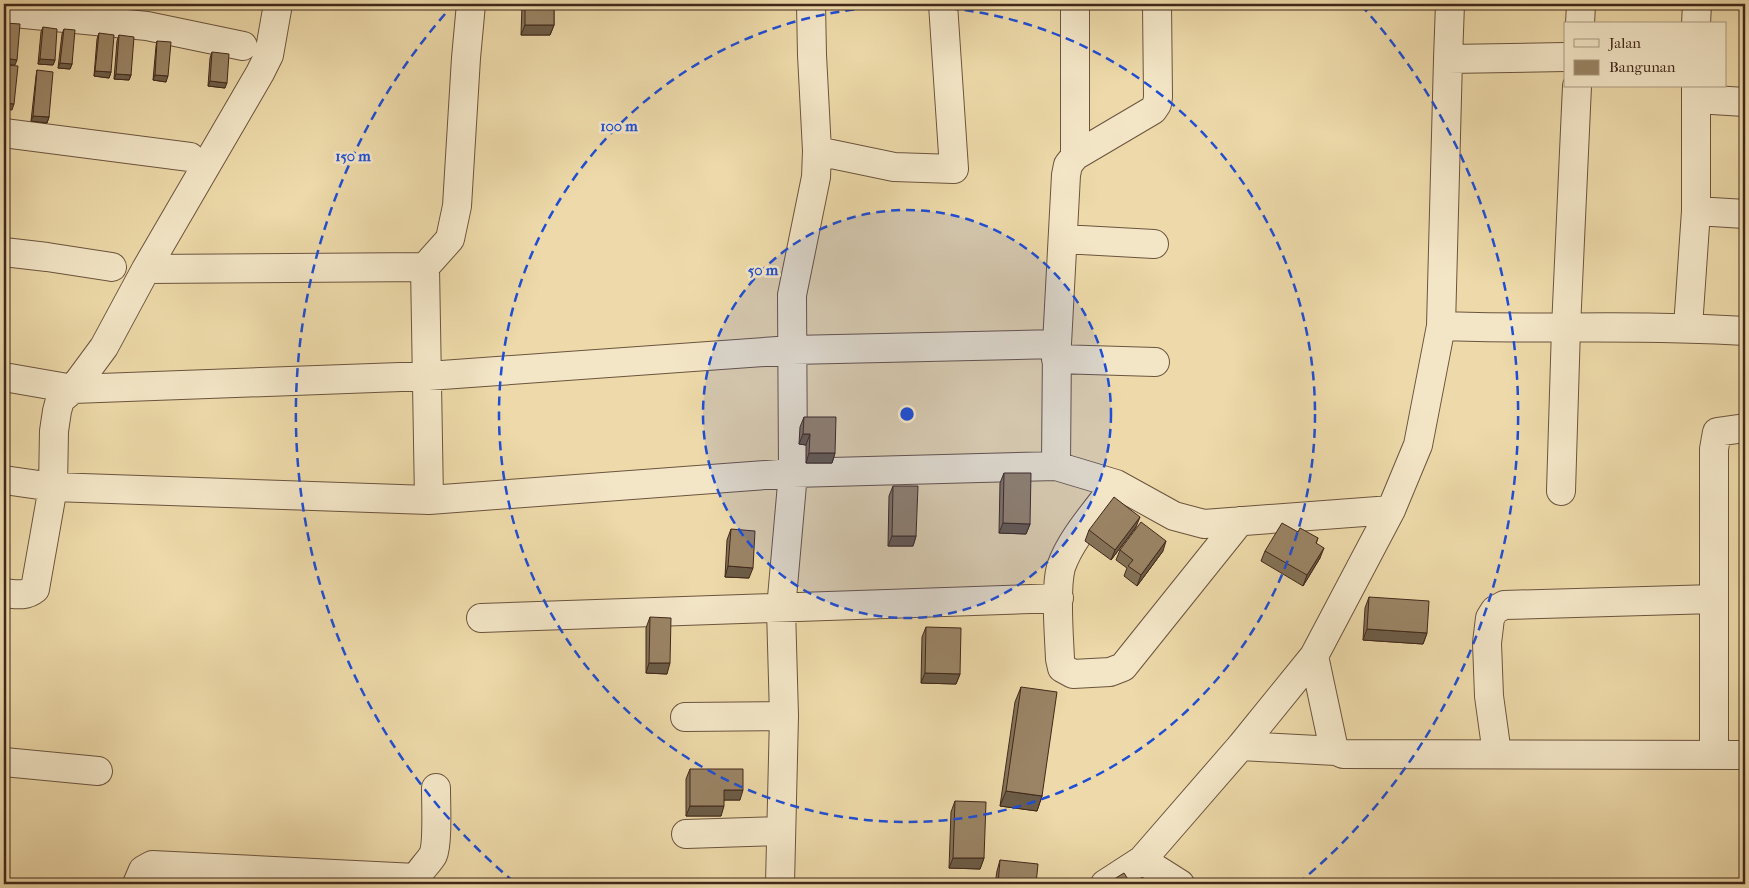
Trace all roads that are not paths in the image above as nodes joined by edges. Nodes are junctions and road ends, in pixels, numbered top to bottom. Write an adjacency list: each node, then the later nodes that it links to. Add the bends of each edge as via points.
1 (278, 4): 30 (street, via 269,55)
2 (471, 4): 29 (street, via 457,206 450,239)
3 (812, 4): 20 (street)
4 (943, 4): 20 (street, via 954,169 894,167)
5 (1075, 4): 21 (street)
6 (1157, 4): 21 (street, via 1157,104 1153,110)
7 (1450, 4): 15 (street)
8 (1581, 4): 11 (street)
9 (1697, 4): 12 (street)
10 (4, 12): 13 (street, via 148,26)
11 (1580, 22)
12 (1696, 22)
13 (243, 46)
14 (1564, 57): 15 (street)
15 (1448, 59): 31 (street)
16 (1577, 88): 33 (street)
17 (1696, 93): 18 (street); 23 (street)
18 (1745, 102)
19 (4, 134): 22 (street)
20 (817, 151): 35 (street, via 816,177 792,295)
21 (1075, 156): 25 (street, via 1068,164 1066,175)
22 (190, 157)
23 (1696, 211): 24 (street); 32 (street)
24 (1745, 214)
25 (1063, 239): 26 (street); 36 (street)
26 (1154, 244)
27 (4, 252): 28 (street)
28 (112, 267)
29 (425, 267): 30 (street); 38 (street)
30 (146, 269): 40 (street, via 104,347)
31 (1441, 326): 33 (street); 49 (street, via 1418,444)
32 (1688, 327): 33 (street); 34 (street)
33 (1566, 328): 47 (street)
34 (1745, 331)
35 (792, 350): 36 (street); 38 (street); 43 (street)
36 (1057, 351): 37 (street); 42 (street)
37 (1155, 362)
38 (428, 376): 40 (street); 48 (street)
39 (4, 377): 40 (street)
40 (73, 389): 46 (street, via 60,400 57,411)
41 (1745, 428): 53 (street, via 1717,432 1714,450)
42 (1056, 466): 43 (street); 45 (street)
43 (792, 473): 48 (street); 54 (street)
44 (4, 480): 46 (street)
45 (1116, 484): 50 (street, via 1174,516 1204,524); 52 (street, via 1066,556 1059,579)
46 (53, 487): 48 (street); 51 (street, via 35,589 29,594)
47 (1561, 491)
48 (429, 500)
49 (1391, 510): 50 (street); 56 (street)
50 (1240, 521): 52 (street, via 1123,667 1116,670 1073,674 1062,668)
51 (4, 593)
52 (1059, 598): 54 (street)
53 (1714, 599): 61 (street, via 1504,605 1495,610 1490,618 1487,643); 62 (street)
54 (781, 609): 55 (street); 57 (street)
55 (482, 618)
56 (1314, 656): 59 (street); 60 (street)
57 (784, 716): 58 (street); 67 (street)
58 (685, 717)
59 (1241, 746): 60 (street); 69 (street)
60 (1336, 751): 61 (street, via 1343,754)
61 (1496, 754): 62 (street)
62 (1714, 755): 63 (street)
63 (1745, 755)
64 (4, 762): 65 (street)
65 (98, 771)
66 (436, 788): 70 (street, via 433,854)
67 (780, 831): 68 (street); 72 (street)
68 (686, 834)
69 (1142, 860): 73 (street); 74 (street)
70 (415, 881): 71 (street, via 152,865 142,870)
71 (137, 884)
72 (780, 884)
73 (1105, 884)
74 (1180, 884)

